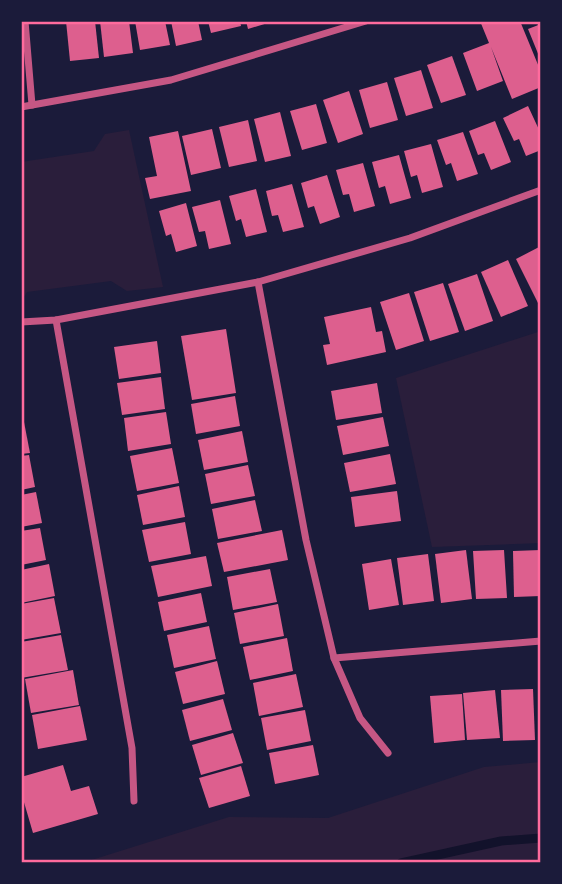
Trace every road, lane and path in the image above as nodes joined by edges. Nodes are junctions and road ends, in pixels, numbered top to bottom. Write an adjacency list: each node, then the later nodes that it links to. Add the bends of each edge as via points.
1 (25, 21): 3 (street)
2 (366, 21): 3 (street, via 171,80)
3 (32, 106): 4 (street)
4 (21, 107)
5 (541, 190): 6 (street, via 410,238)
6 (258, 282): 7 (street); 10 (street, via 306,540)
7 (56, 320): 8 (street); 12 (street, via 132,748)
8 (21, 322)
9 (541, 641): 10 (street)
10 (334, 658): 11 (street, via 360,718)
11 (388, 753)
12 (134, 801)

